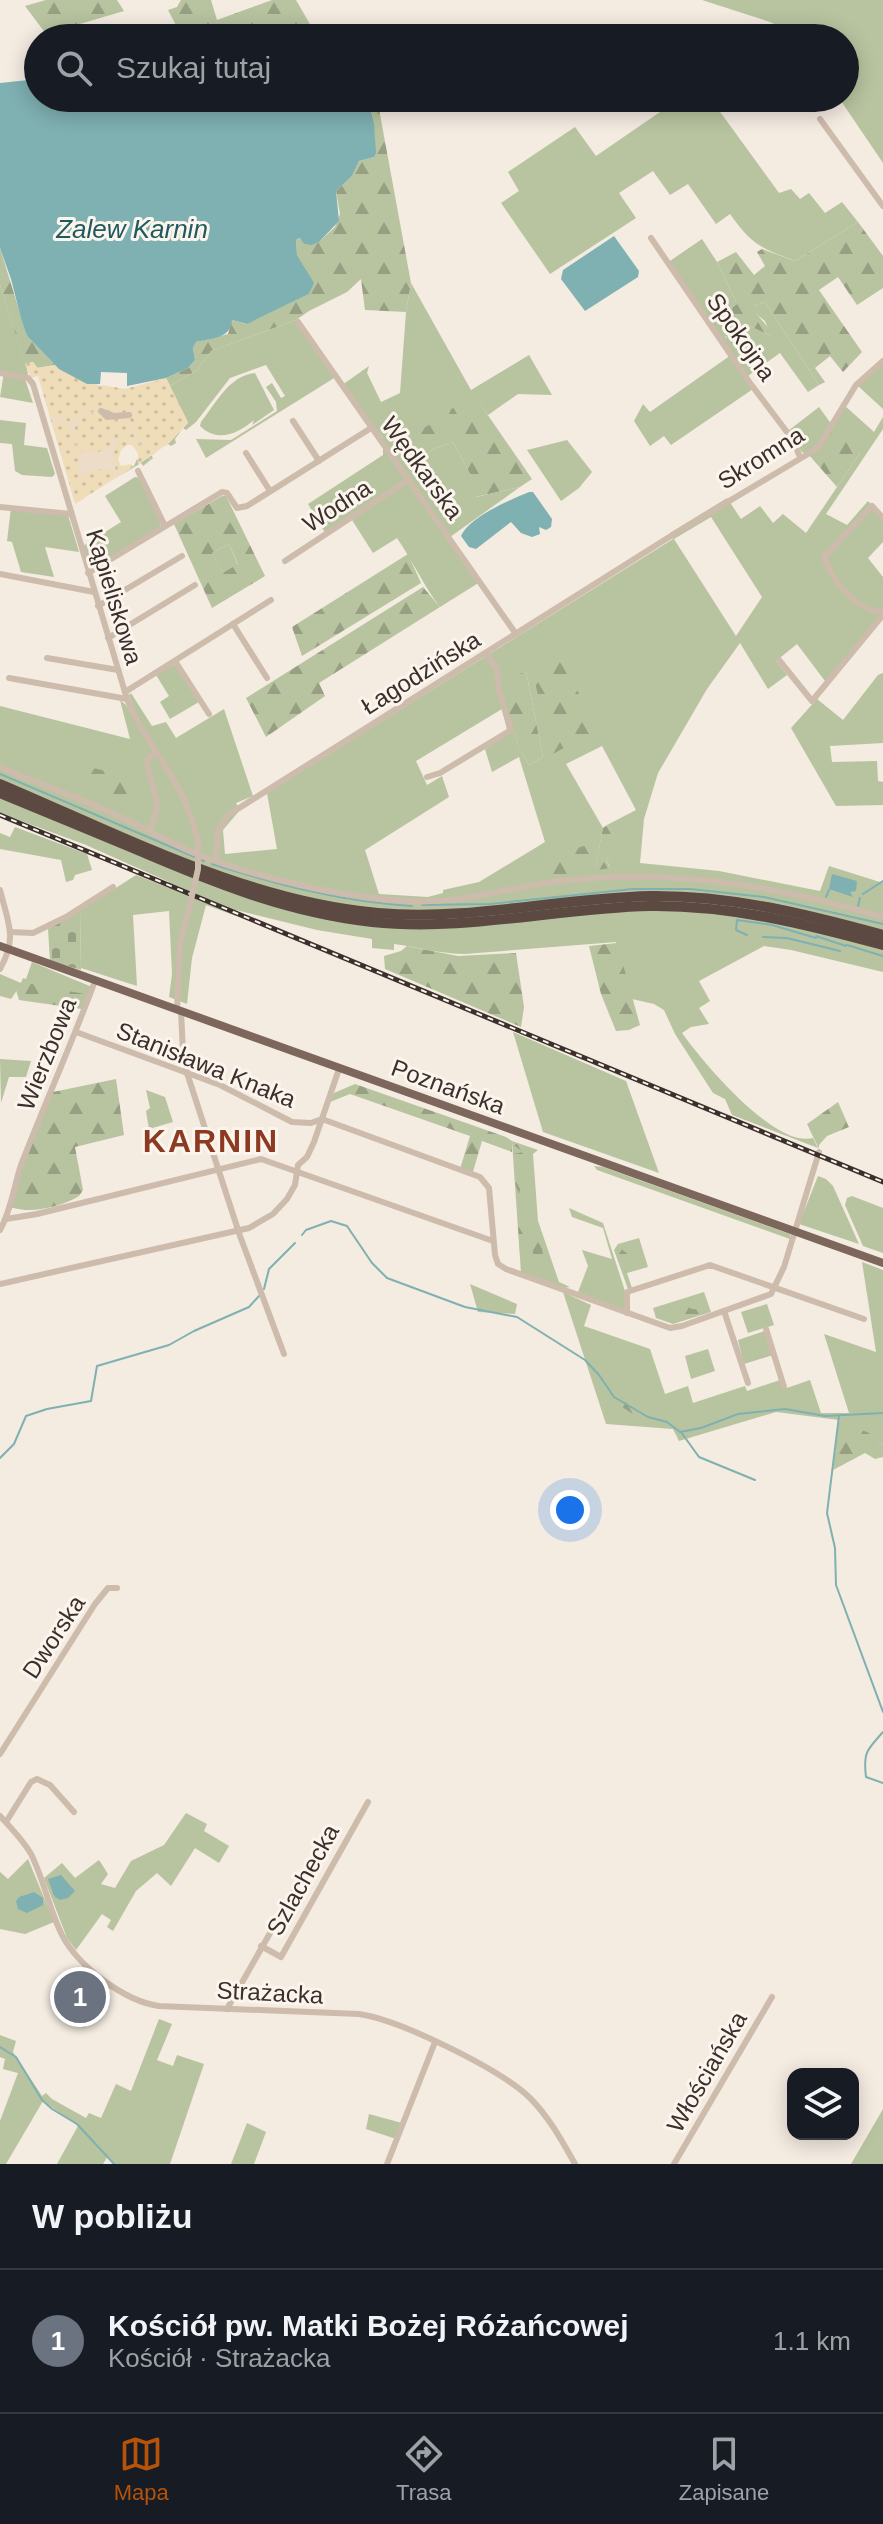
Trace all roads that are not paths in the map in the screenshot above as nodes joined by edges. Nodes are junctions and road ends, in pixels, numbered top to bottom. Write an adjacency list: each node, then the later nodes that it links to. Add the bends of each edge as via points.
1 (820, 119): 2 (street)
2 (883, 206)
3 (651, 238): 10 (street, Spokojna)
4 (298, 322): 8 (street, Wędkarska)
5 (883, 361): 10 (street, Skromna, via 855,387 819,446)
6 (0, 373): 16 (street, Kąpieliskowa, via 33,383)
7 (293, 421): 11 (street)
8 (371, 428): 11 (street); 13 (street, Wędkarska)
9 (246, 453): 14 (street)
10 (800, 457): 19 (street, Skromna)
11 (319, 461): 14 (street)
12 (138, 471): 18 (street)
13 (408, 480): 21 (street, Wodna); 30 (street, Wędkarska)
14 (270, 491): 18 (street, via 237,508 222,492)
15 (0, 507): 16 (street)
16 (71, 514): 22 (street, Kąpieliskowa)
17 (883, 518): 28 (street, via 872,506 824,557 855,602)
18 (165, 526): 22 (street)
19 (674, 534): 30 (street, Łagodzińska)
20 (182, 556): 27 (street)
21 (285, 561)
22 (88, 573): 25 (street, Kąpieliskowa)
23 (0, 574): 25 (street)
24 (195, 585): 31 (street)
25 (94, 592): 27 (street, Kąpieliskowa)
26 (271, 600): 29 (street)
27 (98, 606): 31 (street, Kąpieliskowa)
28 (883, 613): 34 (street, via 812,701)
29 (233, 624): 35 (street); 38 (street)
30 (516, 634): 32 (street, Łagodzińska)
31 (108, 638): 36 (street, Kąpieliskowa)
32 (486, 653): 43 (street, via 497,669 511,730); 47 (street, Łagodzińska, via 228,815 218,830)
33 (47, 658): 36 (street)
34 (779, 660)
35 (175, 661): 39 (street); 40 (street)
36 (118, 670): 39 (street, Kąpieliskowa)
37 (9, 678): 39 (street)
38 (267, 678)
39 (126, 696): 41 (street, Kąpieliskowa)
40 (209, 714)
41 (156, 752): 46 (street, via 147,760 158,802); 58 (street, Kąpieliskowa, bridge, via 185,797 198,843 198,869 180,943)
42 (0, 767): 46 (street)
43 (427, 777)
44 (0, 784): 52 (highway, via 233,880 335,907 438,915 626,897 696,897 783,909)
45 (0, 793): 53 (highway, via 231,889 333,916 437,925 672,906 769,916)
46 (149, 831): 47 (street)
47 (216, 861): 50 (street, via 316,888 406,901 464,898 591,878 685,877 786,891)
48 (113, 887): 51 (street, via 33,933)
49 (0, 890): 51 (street)
50 (883, 917)
51 (10, 932): 55 (street)
52 (883, 935)
53 (883, 945)
54 (0, 946): 55 (main road, Poznańska)
55 (10, 950): 56 (street); 57 (main road, Poznańska)
56 (0, 969)
57 (95, 981): 58 (main road, Poznańska); 59 (street, Wierzbowa)
58 (179, 1011): 60 (main road, Poznańska); 61 (street, Kąpieliskowa)
59 (76, 1032): 61 (street, Stanisława Knaka); 66 (street, Wierzbowa, via 22,1163)
60 (339, 1069): 62 (street); 69 (main road, Poznańska)
61 (187, 1073): 62 (street, Stanisława Knaka, via 292,1122); 65 (street, Kąpieliskowa)
62 (322, 1119): 64 (street); 70 (street, Stanisława Knaka, via 480,1177 489,1188)
63 (820, 1154): 69 (street)
64 (297, 1170): 65 (street, via 261,1159); 67 (street, via 295,1185 279,1208 258,1224); 70 (street)
65 (219, 1171): 66 (street); 67 (street, Kąpieliskowa)
66 (6, 1219): 68 (street, Wierzbowa)
67 (238, 1229): 72 (street); 78 (street, Kąpieliskowa)
68 (0, 1230)
69 (794, 1232): 71 (main road, Poznańska); 73 (street)
70 (493, 1241): 75 (street, via 498,1264 506,1269)
71 (883, 1263)
72 (0, 1284)
73 (774, 1286): 74 (street, via 764,1298); 75 (street, via 710,1265 627,1292); 76 (street)
74 (724, 1311): 75 (street, via 670,1328); 79 (street)
75 (627, 1313)
76 (864, 1319)
77 (766, 1329): 80 (street)
78 (284, 1354)
79 (748, 1383)
80 (784, 1387)
81 (117, 1588): 82 (street, Dworska, via 108,1588 95,1604)
82 (0, 1754)
83 (368, 1802): 87 (street, Szlachecka, via 281,1957)
84 (74, 1812): 85 (street, Strażacka, via 50,1785 37,1779)
85 (3, 1819): 89 (street, Strażacka, via 32,1856 66,1942 115,1989 149,2004)
86 (300, 1880): 87 (street)
87 (261, 1946): 89 (street)
88 (772, 1997): 93 (street, Włościańska)
89 (227, 2009): 90 (street, Strażacka, via 368,2016)
90 (435, 2042): 91 (street); 92 (street, Strażacka, via 527,2094)
91 (387, 2164)
92 (575, 2164)
93 (674, 2164)

